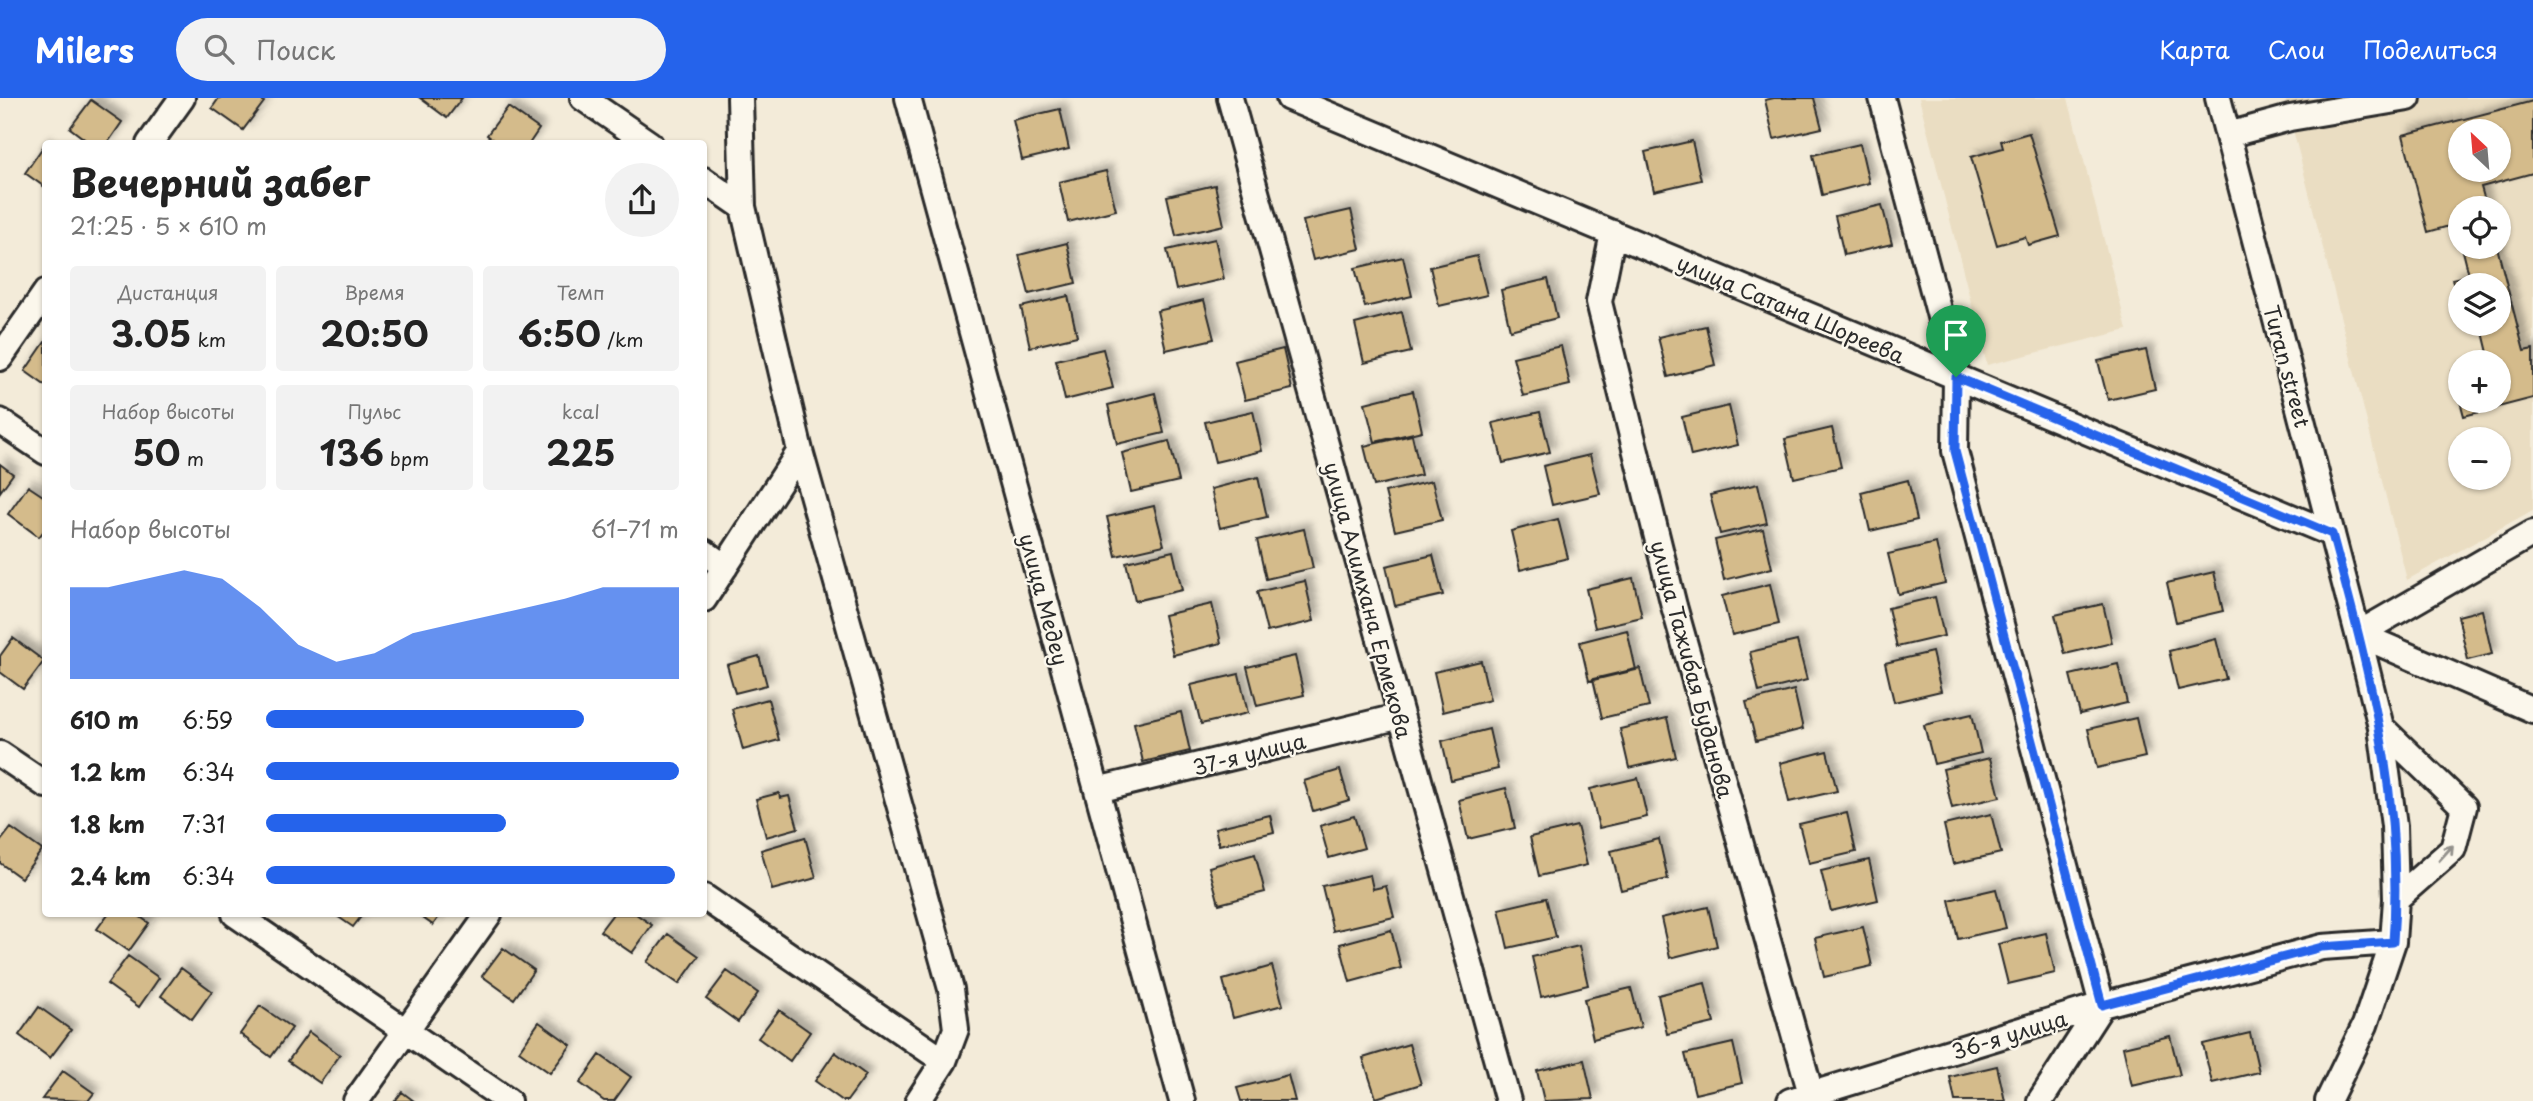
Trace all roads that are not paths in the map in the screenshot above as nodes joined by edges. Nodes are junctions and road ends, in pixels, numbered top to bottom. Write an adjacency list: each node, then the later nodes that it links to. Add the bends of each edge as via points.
1 (182, 98): 11 (street)
2 (583, 98): 12 (street)
3 (740, 98): 14 (street)
4 (908, 98): 33 (street, улица Медеу)
5 (1230, 98): 29 (street, улица Алимхана Ермекова)
6 (1289, 98): 15 (street, улица Сатана Шореева)
7 (1882, 98): 18 (street)
8 (2218, 98): 10 (street, Turan street)
9 (2408, 98): 10 (street, via 2290,118)
10 (2228, 135): 23 (street, Turan street)
11 (152, 140)
12 (644, 140)
13 (707, 182): 14 (street)
14 (743, 207): 21 (street)
15 (1613, 233): 18 (street, улица Сатана Шореева); 42 (street, улица Тажибая Буданова, via 1599,302)
16 (42, 298): 17 (street)
17 (0, 358)
18 (1956, 377): 23 (street, улица Сатана Шореева); 39 (street, via 1955,451)
19 (0, 421): 20 (street)
20 (42, 449)
21 (800, 451): 25 (street); 41 (street, via 951,989 956,1028)
22 (2533, 533): 27 (street)
23 (2332, 534): 27 (street, Turan street)
24 (707, 554): 25 (street)
25 (725, 567): 26 (street)
26 (707, 594)
27 (2358, 634): 28 (street); 30 (street, Turan street)
28 (2533, 710)
29 (1401, 716): 33 (street, 37-я улица); 47 (street, улица Алимхана Ермекова)
30 (2381, 727): 35 (street, Turan street, via 2394,826); 35 (street, one-way to 30, via 2453,849 2464,807)
31 (0, 754): 32 (street)
32 (42, 782)
33 (1097, 790): 46 (street, улица Медеу)
34 (707, 899): 41 (street)
35 (2396, 899): 38 (street, Turan street)
36 (239, 917): 40 (street)
37 (487, 917): 40 (street)
38 (2393, 942): 39 (street, 36-я улица, via 2322,947); 49 (street, Turan street, via 2365,1025)
39 (2102, 1005): 42 (street, 36-я улица); 48 (street)
40 (406, 1030): 43 (street); 44 (street)
41 (944, 1061): 45 (street)
42 (1805, 1099)
43 (356, 1101)
44 (508, 1101)
45 (918, 1101)
46 (1182, 1101)
47 (1508, 1101)
48 (2040, 1101)
49 (2328, 1101)

